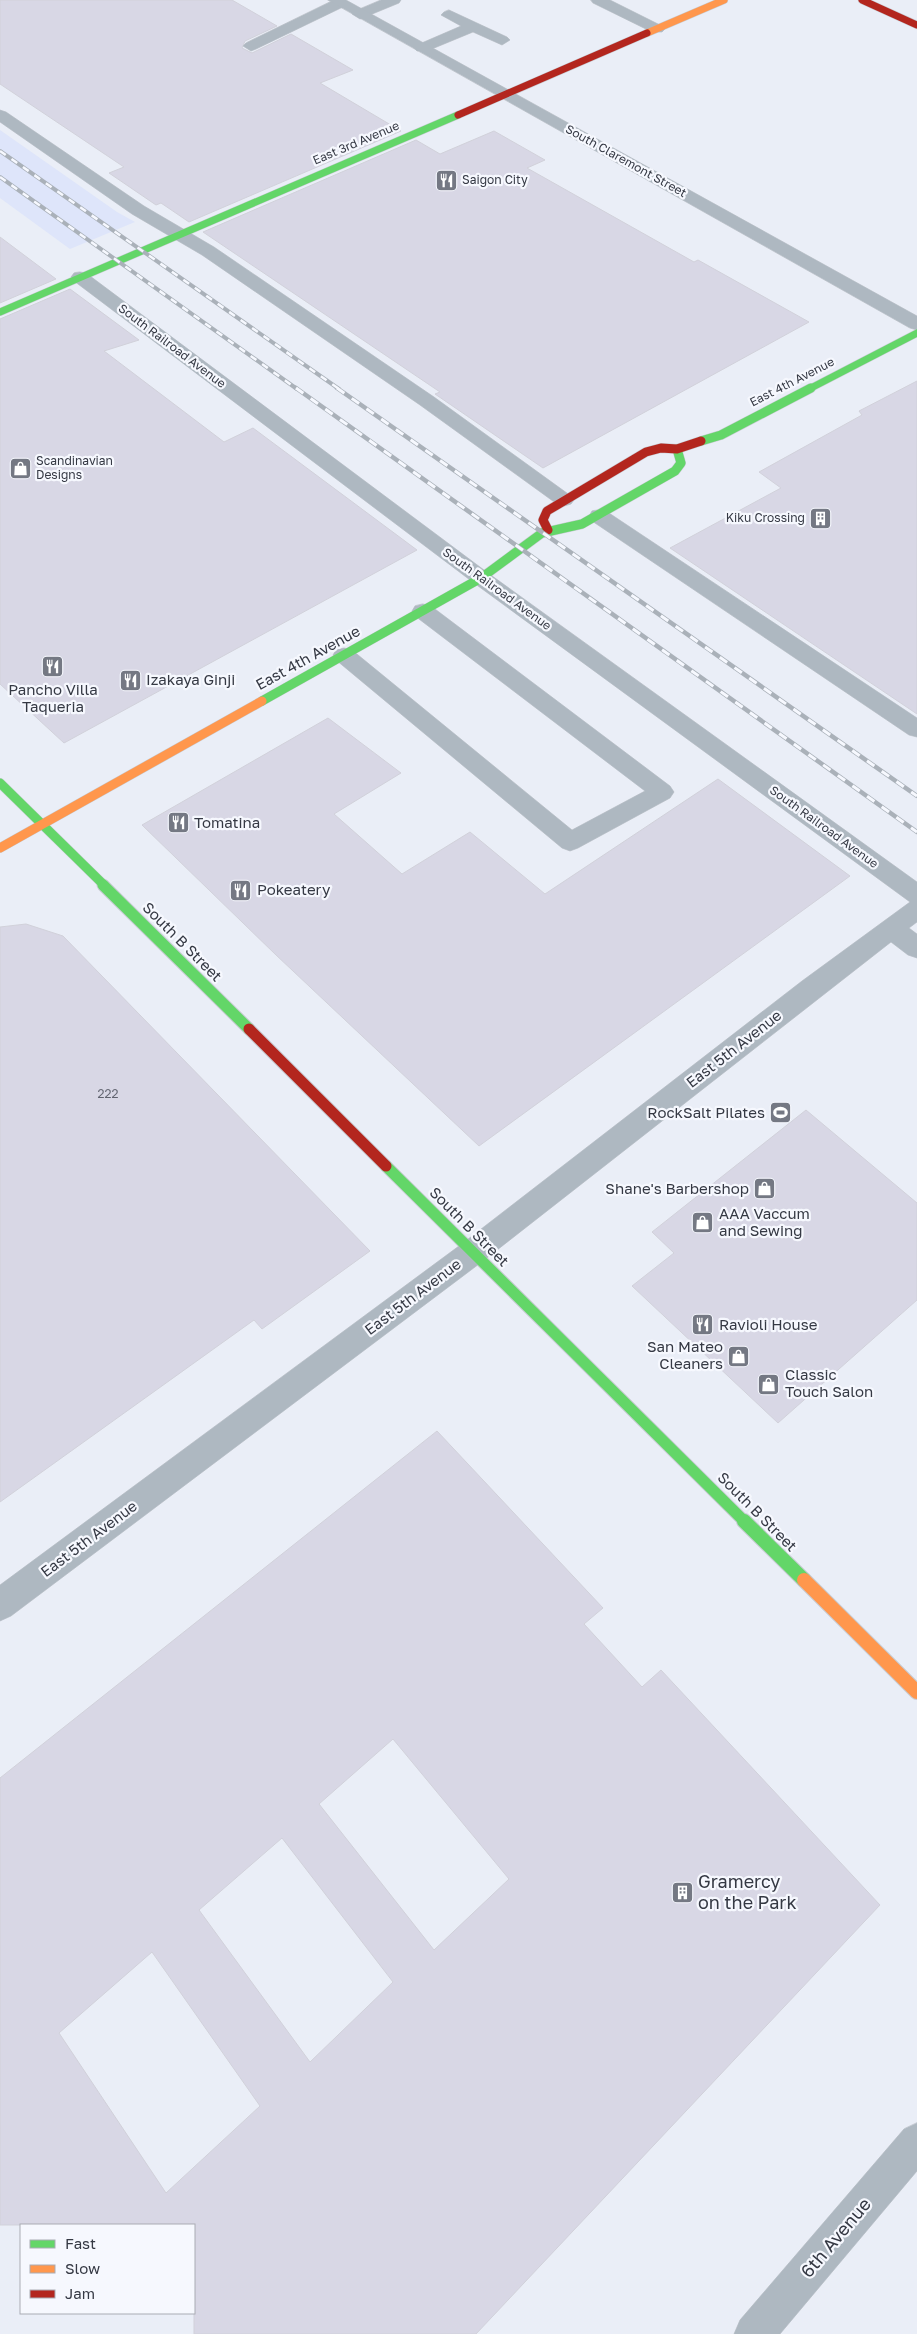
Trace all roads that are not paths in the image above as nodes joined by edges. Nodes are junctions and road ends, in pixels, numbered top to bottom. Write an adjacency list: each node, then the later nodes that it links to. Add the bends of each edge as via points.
1 (394, 0): 6 (street)
2 (598, 0): 10 (street)
3 (724, 0): 10 (main road, East 3rd Avenue)
4 (862, 0): 8 (main road)
5 (337, 1): 6 (street, South Claremont Street); 12 (street)
6 (360, 14): 13 (street, South Claremont Street)
7 (449, 15): 9 (street)
8 (917, 25)
9 (473, 27): 11 (street); 13 (street)
10 (657, 29): 14 (main road, East 3rd Avenue)
11 (502, 40)
12 (251, 46)
13 (422, 48): 14 (street, South Claremont Street)
14 (506, 94): 16 (main road, East 3rd Avenue); 19 (street, South Claremont Street)
15 (0, 115): 16 (street, via 138,210)
16 (179, 234): 17 (main road, East 3rd Avenue); 22 (street, via 428,400)
17 (80, 278): 18 (main road, East 3rd Avenue); 25 (street, South Railroad Avenue)
18 (0, 312)
19 (917, 324)
20 (917, 333): 21 (main road, East 4th Avenue, via 721,435)
21 (677, 449): 22 (main road, East 4th Avenue, via 646,452); 23 (main road, East 4th Avenue, via 681,463 675,471)
22 (564, 500): 24 (main road, East 4th Avenue, via 547,511 543,520)
23 (599, 516): 24 (main road, East 4th Avenue, via 582,524); 28 (street)
24 (548, 530): 25 (main road, East 4th Avenue)
25 (482, 578): 26 (main road, East 4th Avenue); 32 (street, South Railroad Avenue)
26 (423, 611): 27 (main road, East 4th Avenue); 27 (street, via 662,792 570,842)
27 (344, 655): 30 (main road, East 4th Avenue)
28 (917, 729)
29 (0, 783): 30 (main road, South B Street)
30 (41, 825): 31 (main road, East 4th Avenue); 36 (main road, South B Street)
31 (0, 848)
32 (917, 895)
33 (917, 909): 34 (street, East 5th Avenue)
34 (890, 928): 35 (street); 36 (street, East 5th Avenue)
35 (917, 948)
36 (473, 1252): 37 (street, East 5th Avenue); 38 (main road, South B Street)
37 (0, 1605)
38 (917, 1692)
39 (917, 2142): 40 (street, 6th Avenue)
40 (754, 2334)

